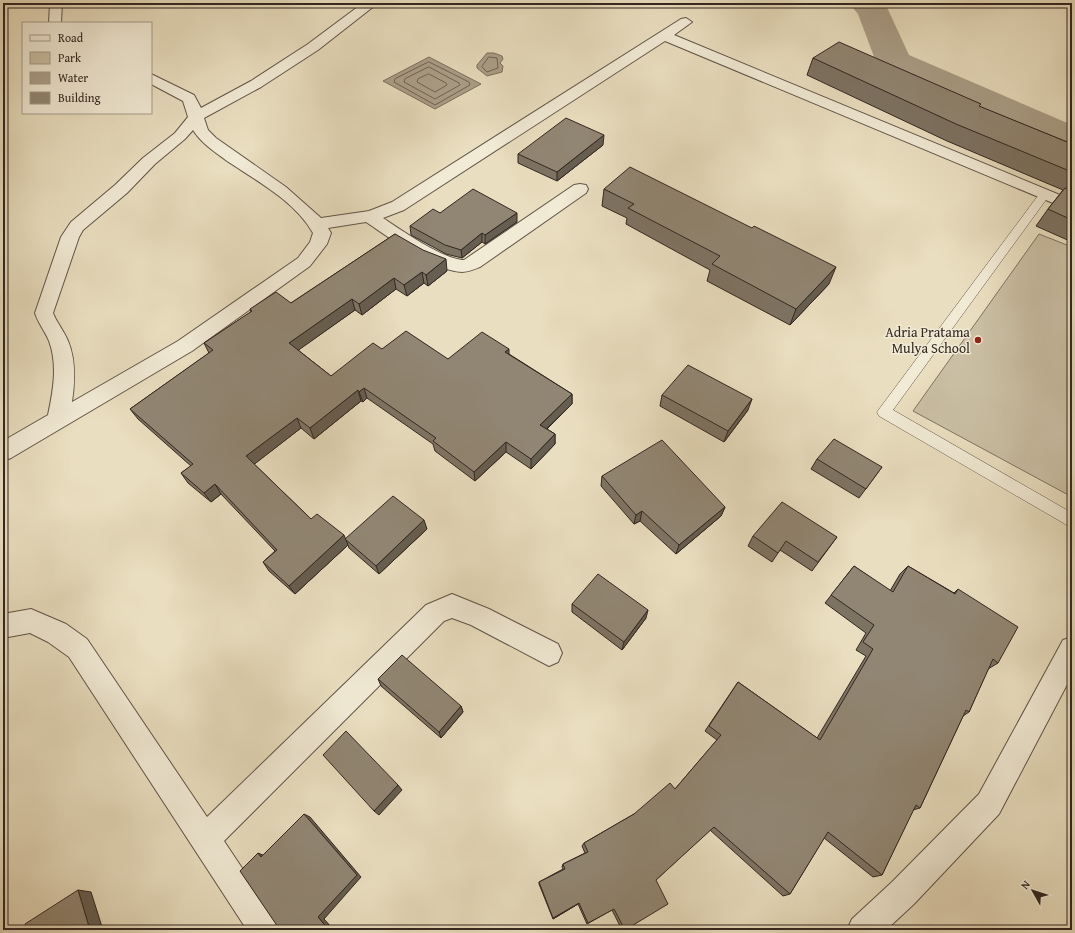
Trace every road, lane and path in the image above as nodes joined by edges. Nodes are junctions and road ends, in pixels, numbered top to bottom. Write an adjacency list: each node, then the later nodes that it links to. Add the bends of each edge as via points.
1 (56, 3): 3 (street)
2 (372, 3): 7 (street, via 307,52 256,84)
3 (55, 22)
4 (686, 22): 5 (street)
5 (664, 36): 9 (street); 11 (street, via 398,206)
6 (152, 79): 7 (street, via 189,98)
7 (197, 116): 12 (street, via 202,132 221,149 300,206); 13 (street, via 180,136 77,226 70,237 44,313 47,324 58,340 66,375)
8 (580, 189): 11 (street, via 474,263 463,266 452,264 421,249)
9 (1044, 195): 10 (street); 15 (lane, via 884,412)
10 (1072, 206)
11 (369, 217): 12 (street)
12 (318, 224): 13 (street, via 322,233 318,244 304,262 283,278 185,346)
13 (58, 420): 14 (street)
14 (3, 452)
15 (1072, 521)
16 (3, 626): 19 (street, via 31,621 57,633 78,648)
17 (1072, 648): 21 (street, via 989,804 903,893)
18 (549, 653): 19 (street, via 480,616 452,606 434,613)
19 (205, 840): 20 (street)
20 (265, 930)
21 (863, 930)

